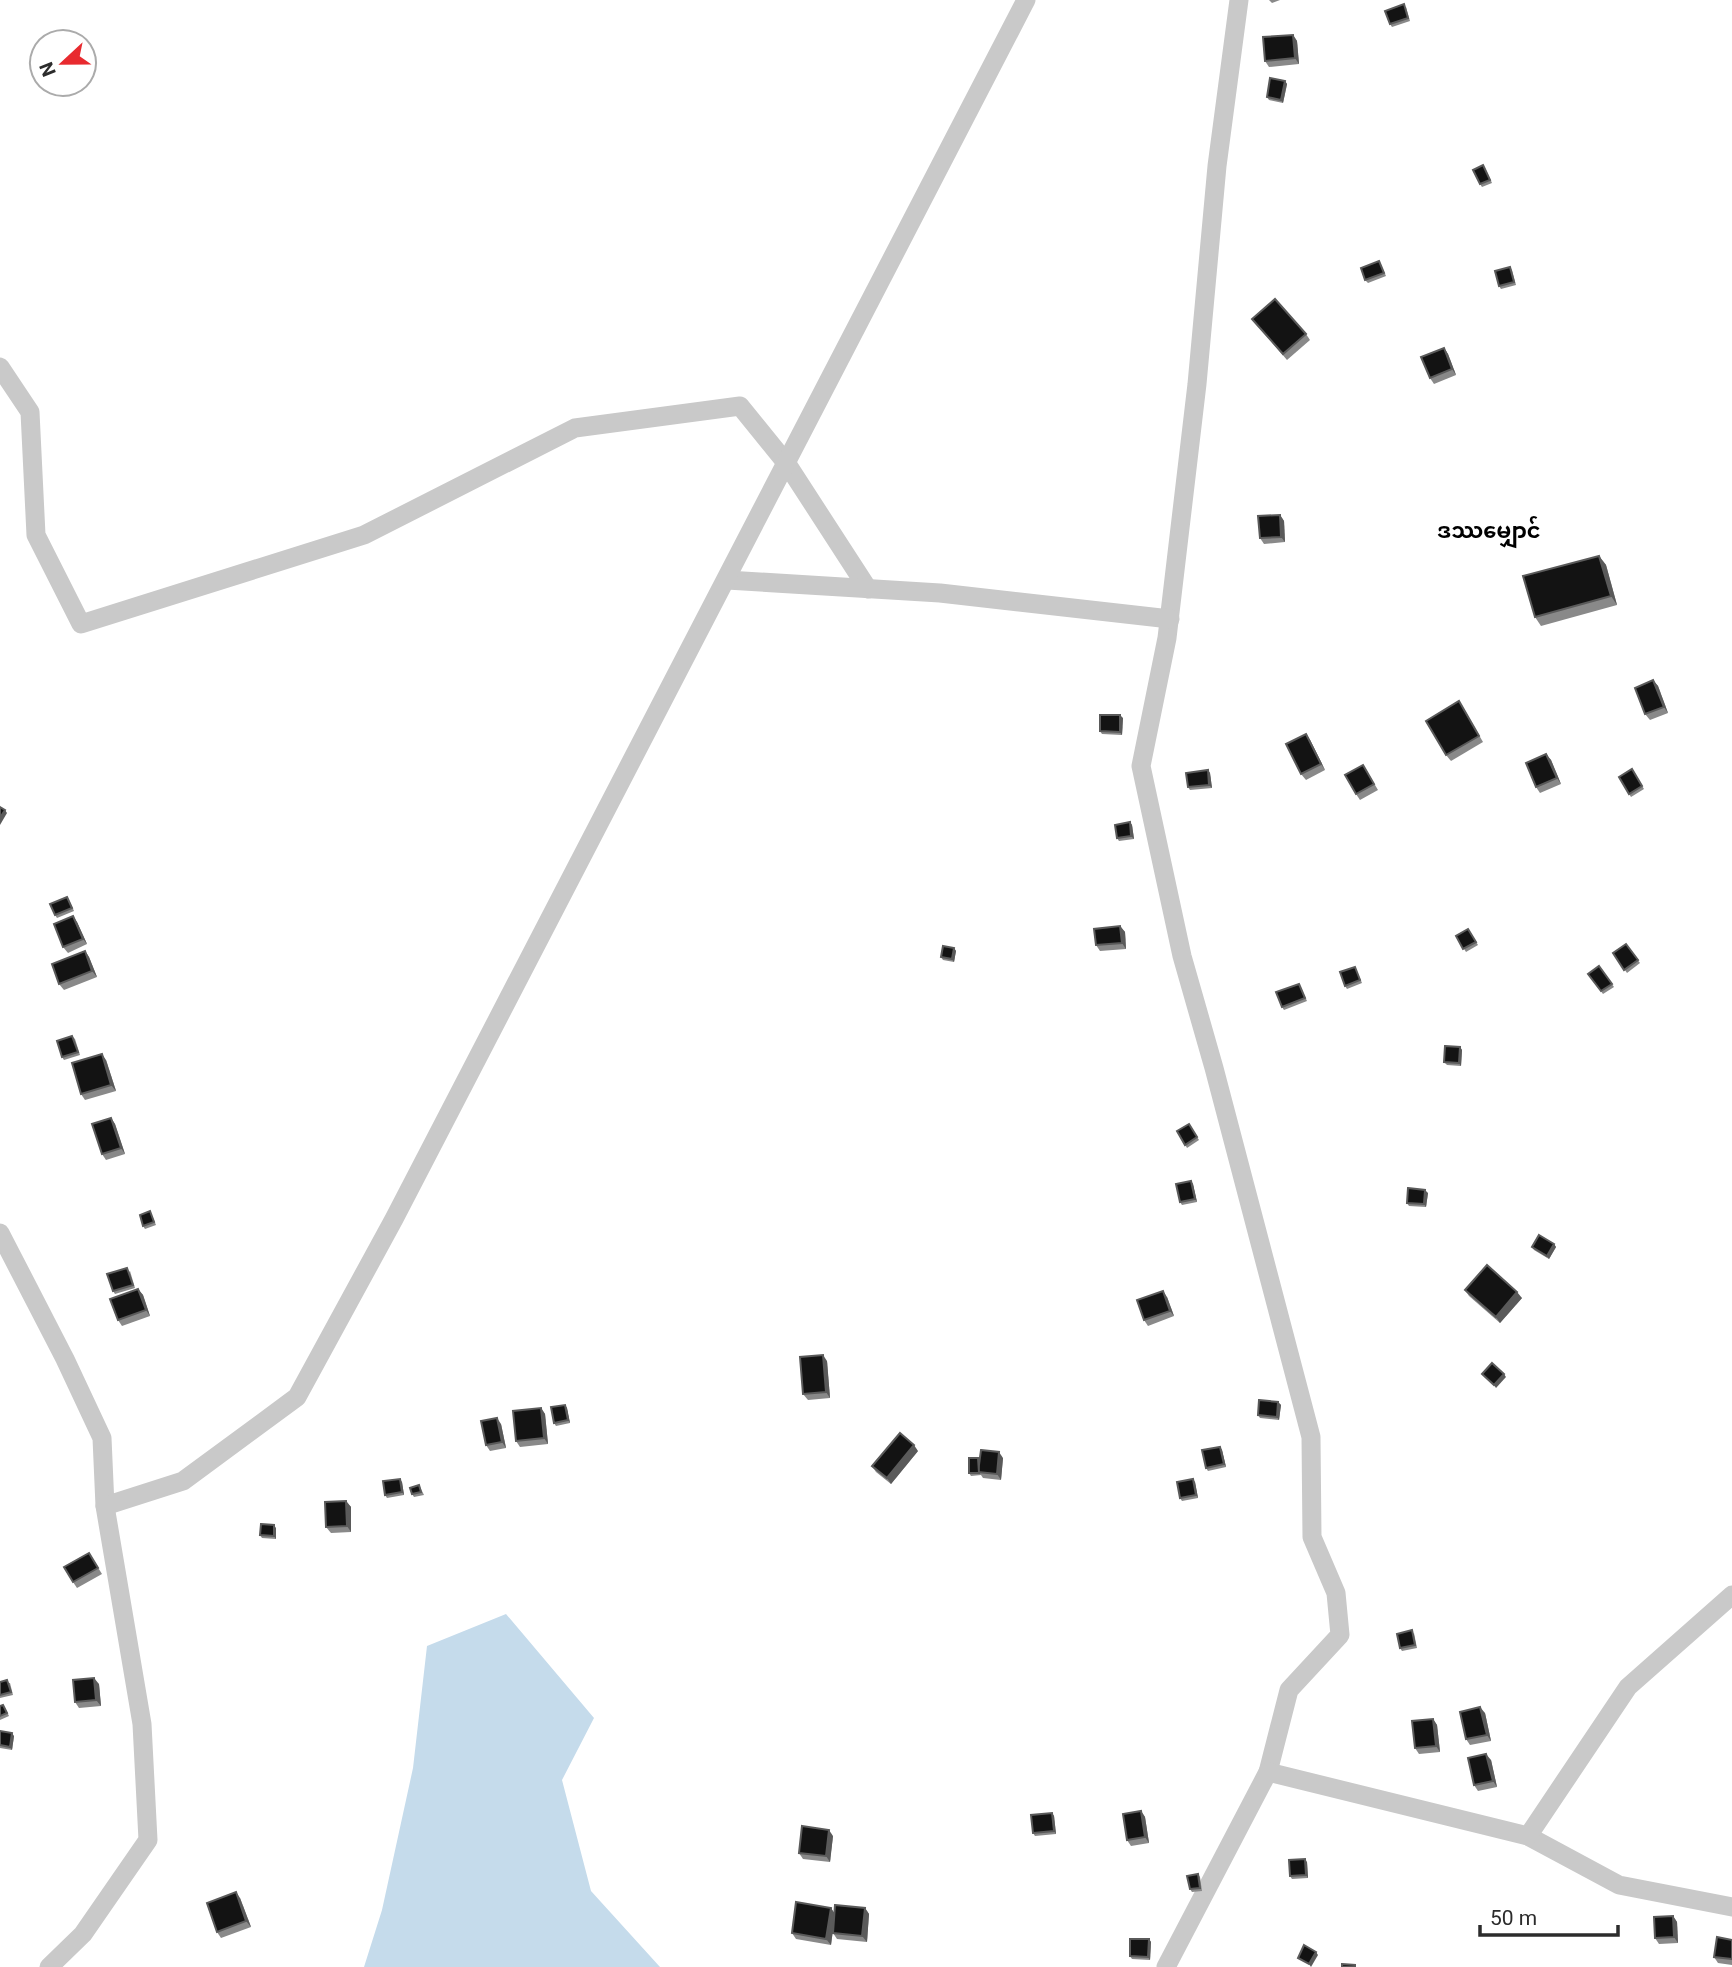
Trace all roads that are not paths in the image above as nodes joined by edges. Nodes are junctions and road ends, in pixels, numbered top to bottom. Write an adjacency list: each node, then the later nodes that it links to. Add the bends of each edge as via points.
1 (1026, 0): 4 (street)
2 (1239, 0): 7 (street)
3 (0, 367): 4 (street, via 30,412 36,536 80,624 364,535 575,428 740,406)
4 (787, 464): 5 (street); 6 (street)
5 (727, 580): 6 (street); 9 (street, via 297,1396 183,1481)
6 (868, 589): 7 (street)
7 (1170, 619): 11 (street, via 1141,766 1182,957 1311,1437 1312,1537 1336,1593 1340,1635 1289,1690)
8 (0, 1233): 9 (street, via 102,1438)
9 (105, 1506): 14 (street, via 142,1724 148,1840 83,1934)
10 (1732, 1595): 12 (street, via 1628,1687)
11 (1268, 1772): 12 (street); 15 (street)
12 (1528, 1836): 13 (street, via 1619,1885)
13 (1732, 1907)
14 (49, 1967)
15 (1166, 1967)

